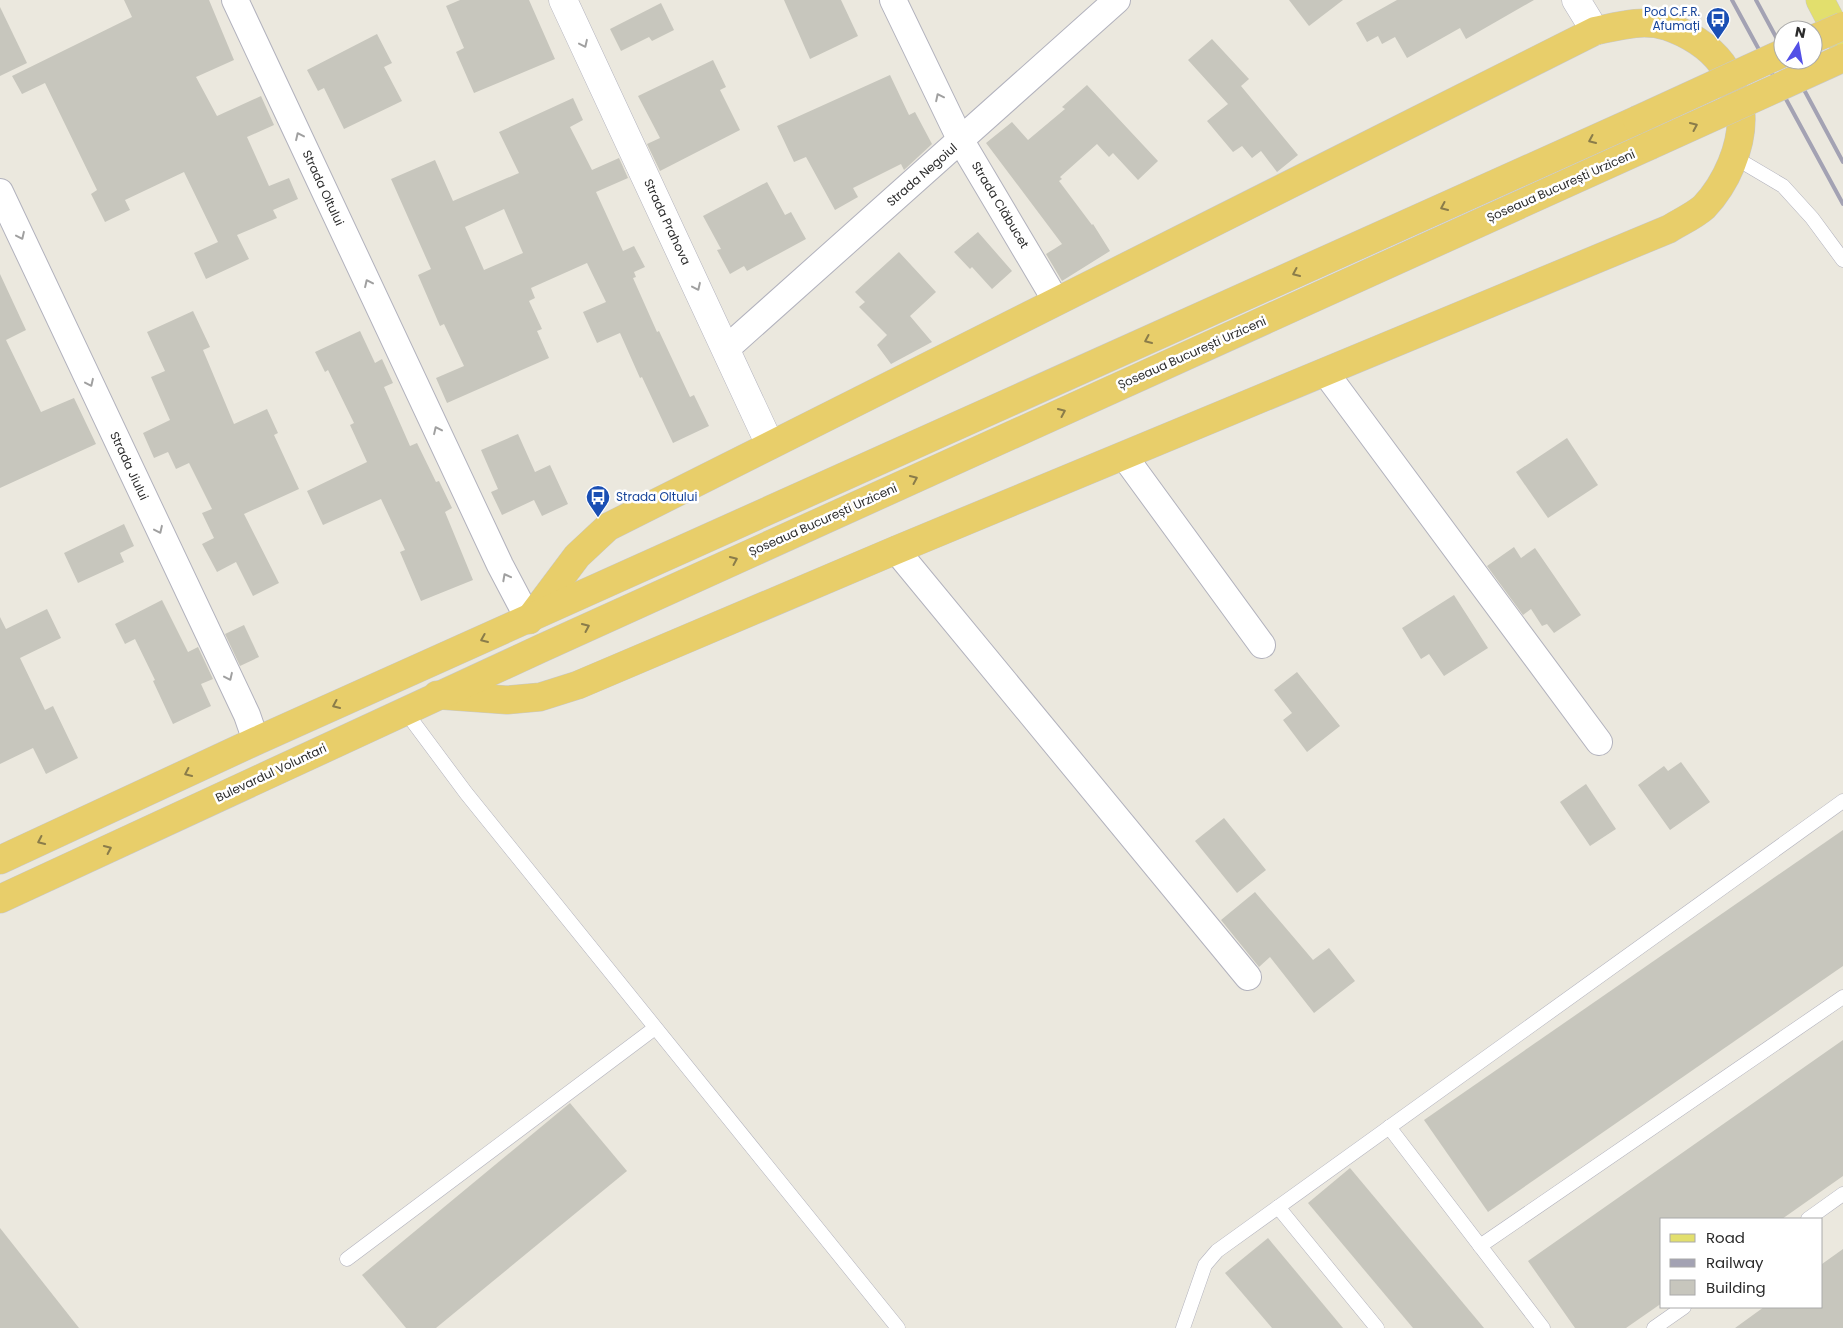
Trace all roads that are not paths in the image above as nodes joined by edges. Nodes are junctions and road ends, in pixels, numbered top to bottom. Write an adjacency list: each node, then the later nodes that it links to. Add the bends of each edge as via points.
1 (235, 0): 23 (street, Strada Oltului, one-way to 1, via 500,565)
2 (563, 0): 18 (street, Strada Prahova, one-way to 18)
3 (893, 0): 13 (street, Strada Clăbucet, one-way to 3)
4 (1117, 0): 13 (street, Strada Negoiul)
5 (1576, 0): 8 (street)
6 (1820, 0): 10 (main road)
7 (1843, 26): 9 (highway, bridge)
8 (1595, 31): 14 (highway, via 1638,22 1665,26 1688,35 1709,51 1723,65 1741,112); 17 (highway)
9 (1823, 35)
10 (1843, 44)
11 (1773, 58): 23 (highway, one-way to 23, bridge)
12 (1843, 58): 25 (highway, Șoseaua București Urziceni, one-way to 12, bridge)
13 (961, 140): 17 (street, Strada Clăbucet); 18 (street, Strada Negoiul)
14 (1734, 157): 16 (lane, via 1783,186); 19 (highway, via 1716,192 1703,208 1669,229)
15 (0, 192): 28 (street, Strada Jiului, one-way to 28)
16 (1843, 260)
17 (1056, 301): 20 (highway)
18 (726, 349): 20 (street, Strada Prahova)
19 (1325, 372): 21 (highway); 29 (street)
20 (770, 445): 23 (highway, via 608,527 577,556)
21 (1124, 456): 22 (highway); 24 (street)
22 (896, 550): 26 (highway, via 556,692 507,700); 33 (street)
23 (529, 620): 28 (highway, one-way to 28)
24 (1262, 645)
25 (542, 648): 26 (highway, Bulevardul Voluntari)
26 (437, 695): 27 (highway, Bulevardul Voluntari)
27 (405, 710): 32 (highway, Bulevardul Voluntari, one-way to 27); 35 (lane, via 472,801)
28 (256, 741): 31 (highway, one-way to 31)
29 (1599, 742)
30 (1843, 801): 36 (lane)
31 (0, 860)
32 (0, 899)
33 (1248, 976)
34 (1843, 997): 40 (lane)
35 (655, 1028): 41 (lane); 43 (lane)
36 (1389, 1127): 38 (lane); 40 (lane)
37 (1843, 1194): 39 (lane)
38 (1278, 1207): 44 (lane, via 1216,1251 1205,1265); 45 (lane)
39 (1809, 1218)
40 (1480, 1246): 46 (lane)
41 (347, 1259)
42 (1683, 1308): 47 (lane)
43 (898, 1328)
44 (1183, 1328)
45 (1377, 1328)
46 (1543, 1328)
47 (1654, 1328)

